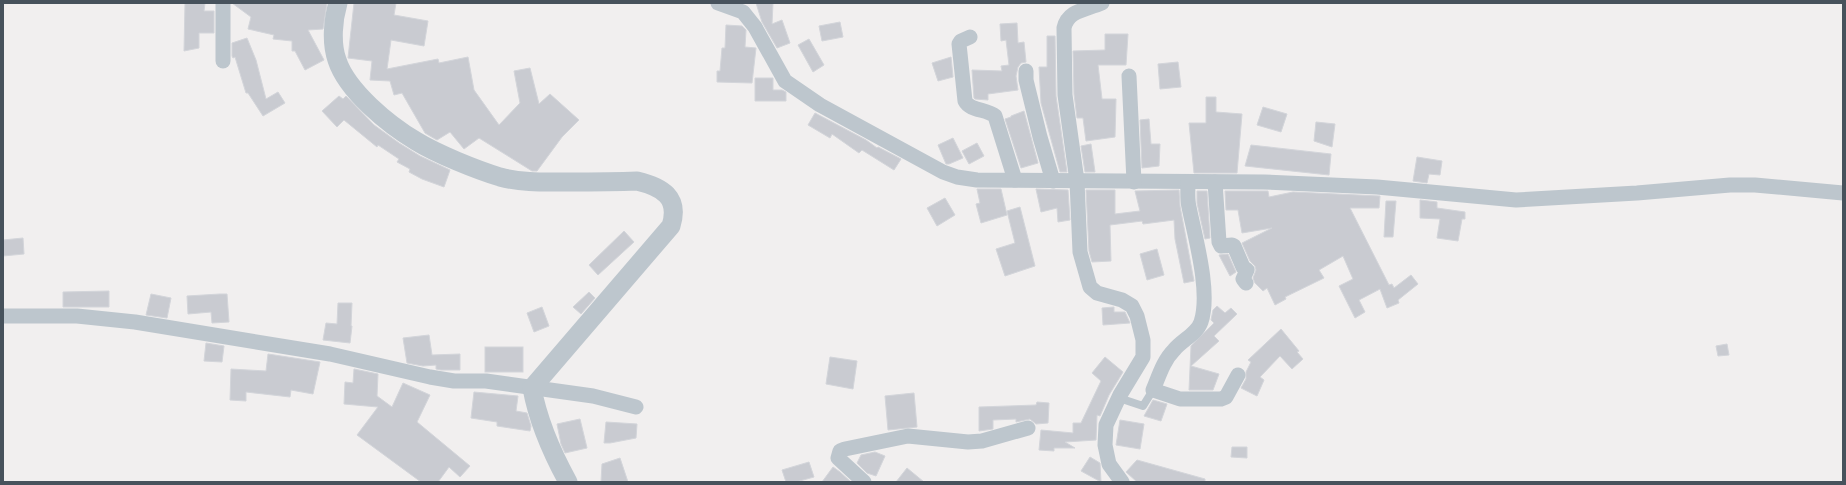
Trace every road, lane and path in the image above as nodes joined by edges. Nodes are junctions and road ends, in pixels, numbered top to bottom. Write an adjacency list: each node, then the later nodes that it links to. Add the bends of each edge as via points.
1 (223, 3): 6 (street)
2 (338, 3): 19 (street, via 334,37 337,60 345,76 356,92 417,142 501,177 535,182 637,182 653,185 669,198 674,206 671,226)
3 (718, 3): 9 (street, via 742,12 755,27 784,81 820,105 943,172 977,180)
4 (1102, 3): 11 (street, via 1070,15 1064,28 1065,94)
5 (970, 37): 9 (street, via 959,44 965,101 969,106 991,112 995,116)
6 (223, 61)
7 (1026, 71): 10 (street, via 1040,137)
8 (1129, 76): 12 (street)
9 (1015, 180): 10 (street)
10 (1054, 181): 11 (street)
11 (1078, 181): 12 (street); 21 (street, via 1080,252 1090,286 1097,293 1122,300 1132,306 1143,340 1143,357)
12 (1134, 182): 13 (street)
13 (1188, 182): 14 (street); 20 (street, via 1188,205 1204,286 1202,317 1197,329 1170,354)
14 (1215, 182): 15 (street, via 1377,187 1516,200 1730,185); 16 (street, via 1219,242 1221,246 1234,246 1247,270 1243,279)
15 (1843, 193)
16 (1246, 283)
17 (3, 316): 19 (street, via 77,316 135,322 330,354 454,381 486,381)
18 (1238, 376): 20 (street, via 1226,397 1221,399 1180,399)
19 (532, 388): 22 (street, via 593,396); 24 (street, via 544,431)
20 (1153, 390): 21 (lane, via 1143,406)
21 (1118, 398): 26 (street, via 1106,425 1106,445 1109,464)
22 (636, 407)
23 (1028, 428): 25 (street, via 982,441 908,436 844,449 838,458)
24 (568, 482)
25 (864, 482)
26 (1122, 482)

